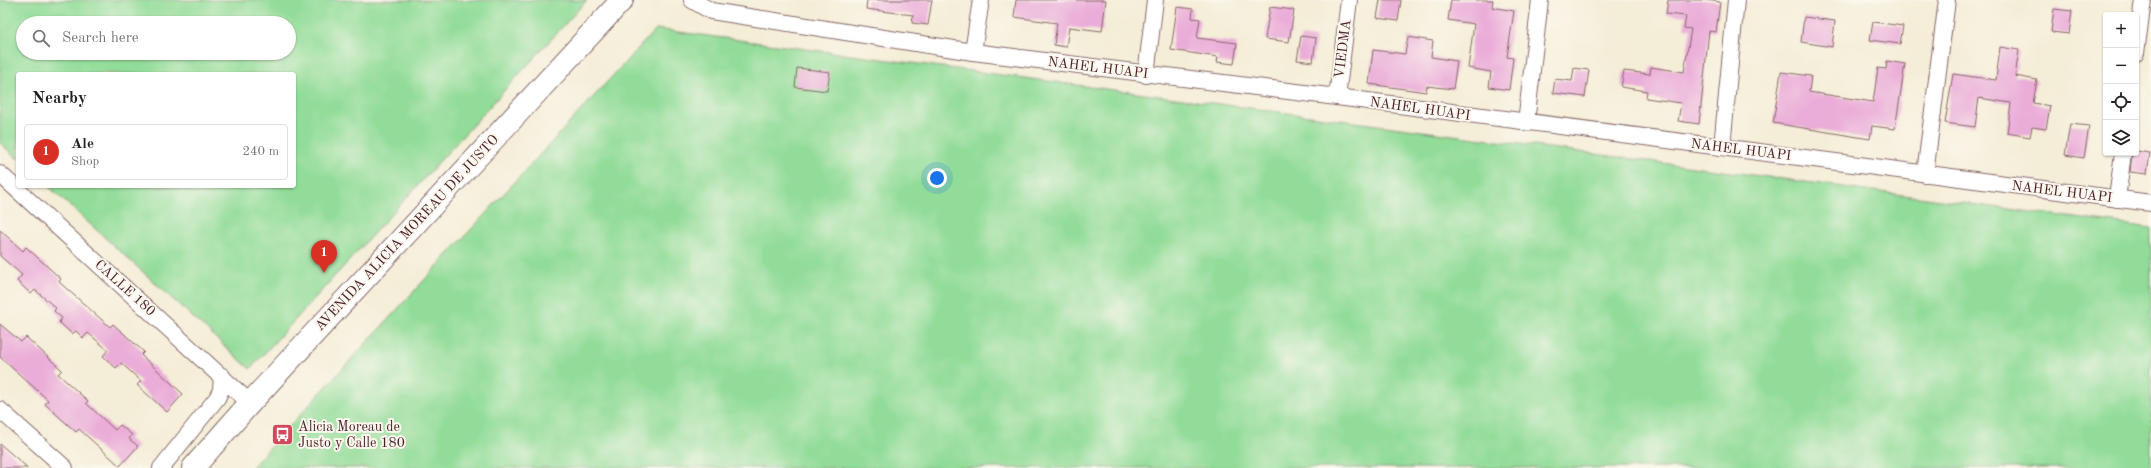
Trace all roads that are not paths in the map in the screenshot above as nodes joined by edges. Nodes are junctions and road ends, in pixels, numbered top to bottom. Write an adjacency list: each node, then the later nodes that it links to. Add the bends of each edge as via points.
1 (622, 0): 23 (main road, AVENIDA ALICIA MOREAU DE JUSTO)
2 (692, 0): 10 (street, NAHEL HUAPI)
3 (981, 0): 12 (street)
4 (1155, 0): 13 (street)
5 (1349, 0): 14 (street, VIEDMA)
6 (1540, 0): 15 (street)
7 (1736, 0): 16 (street)
8 (1947, 0): 19 (street)
9 (2143, 0): 11 (street)
10 (716, 5): 12 (street, NAHEL HUAPI)
11 (2137, 48)
12 (973, 52): 13 (street, NAHEL HUAPI)
13 (1146, 75): 14 (street, NAHEL HUAPI)
14 (1337, 97): 15 (street, NAHEL HUAPI)
15 (1526, 123): 16 (street, NAHEL HUAPI)
16 (1722, 147): 19 (street, NAHEL HUAPI)
17 (2123, 156): 20 (street)
18 (0, 174): 22 (street, CALLE 180)
19 (1925, 174): 20 (street, NAHEL HUAPI)
20 (2118, 199): 21 (street, NAHEL HUAPI)
21 (2151, 203)
22 (222, 376): 23 (street, CALLE 180); 26 (street, via 221,390 217,398)
23 (250, 403): 27 (main road, AVENIDA ALICIA MOREAU DE JUSTO)
24 (0, 410): 25 (street)
25 (65, 468)
26 (161, 468)
27 (193, 468)

